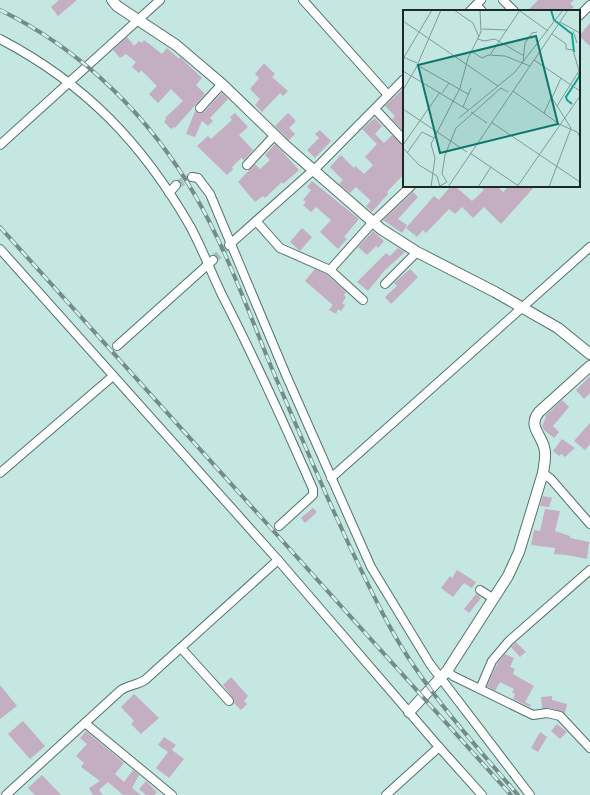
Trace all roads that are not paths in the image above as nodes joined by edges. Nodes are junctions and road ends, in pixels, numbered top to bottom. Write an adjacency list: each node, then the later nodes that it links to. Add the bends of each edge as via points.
1 (112, 0): 10 (street)
2 (160, 0): 10 (street)
3 (303, 0): 15 (street)
4 (503, 0): 8 (street)
5 (478, 2): 7 (street)
6 (590, 5): 9 (street)
7 (471, 10)
8 (513, 10)
9 (580, 15)
10 (137, 20): 13 (street); 14 (street, via 176,44)
11 (0, 39): 13 (street)
12 (403, 81): 15 (street)
13 (69, 82): 20 (street); 26 (street, via 90,99 135,145)
14 (222, 84): 16 (street); 18 (street)
15 (388, 95): 17 (street)
16 (200, 108)
17 (375, 109): 19 (street); 22 (street)
18 (275, 135): 21 (street); 22 (street)
19 (403, 139)
20 (0, 145)
21 (247, 165)
22 (314, 170): 27 (street); 28 (street)
23 (192, 178): 29 (street, via 198,178 210,194)
24 (176, 185): 26 (street)
25 (409, 187): 28 (street)
26 (169, 193): 33 (street)
27 (256, 221): 29 (street); 34 (street, via 280,248)
28 (373, 222): 32 (street); 34 (street)
29 (230, 244): 44 (street)
30 (590, 247): 37 (street)
31 (0, 249): 41 (street)
32 (417, 252): 35 (street); 37 (street)
33 (210, 262): 38 (street); 46 (street, via 313,488 313,495)
34 (330, 270): 36 (street)
35 (385, 284)
36 (363, 300)
37 (523, 307): 39 (street, via 558,328); 44 (street)
38 (117, 346)
39 (590, 354)
40 (590, 366): 43 (street, via 534,418 534,426 545,448)
41 (113, 376): 42 (street); 47 (street)
42 (0, 473)
43 (543, 473): 45 (street); 50 (street, via 514,565)
44 (331, 478): 52 (street, via 371,567 430,664)
45 (590, 524)
46 (279, 526)
47 (278, 560): 51 (street); 55 (street)
48 (590, 570): 53 (street, via 509,641 492,661)
49 (480, 590): 50 (street)
50 (494, 599): 52 (street)
51 (181, 648): 54 (street); 56 (street, via 140,684 127,686 121,690)
52 (444, 674): 53 (street); 55 (street); 63 (street)
53 (480, 689): 58 (street, via 533,714 548,713 560,716)
54 (229, 701)
55 (409, 712): 57 (street)
56 (85, 723): 59 (street); 60 (street)
57 (439, 747): 61 (street); 62 (street)
58 (590, 748)
59 (6, 795)
60 (172, 795)
61 (386, 795)
62 (482, 795)
63 (530, 795)

